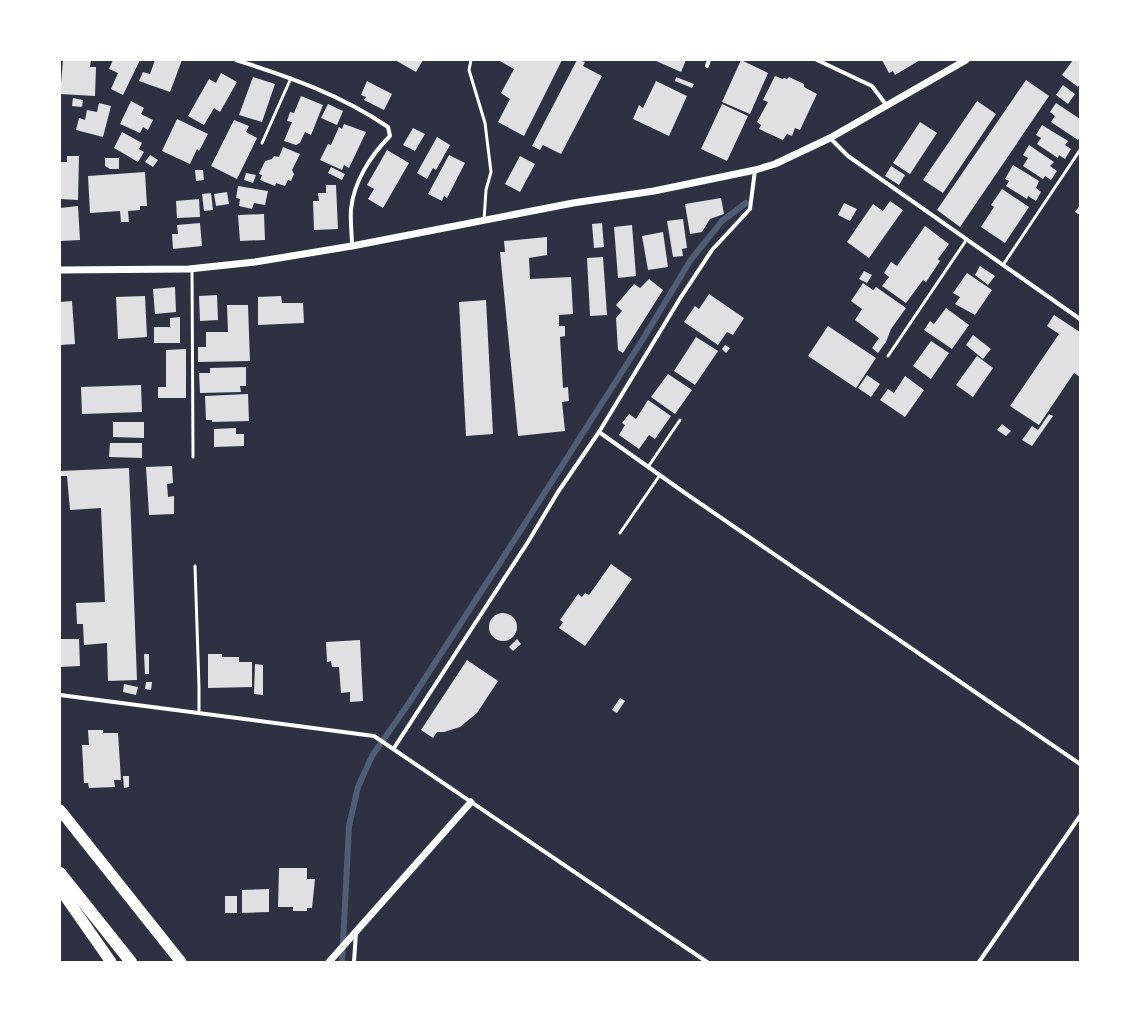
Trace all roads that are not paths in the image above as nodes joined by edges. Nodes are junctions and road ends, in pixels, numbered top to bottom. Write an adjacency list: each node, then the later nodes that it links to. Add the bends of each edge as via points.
1 (236, 60): 7 (street)
2 (471, 60): 13 (lane, via 470,70 485,123 491,172 486,190)
3 (709, 60): 6 (street)
4 (817, 60): 8 (street, via 872,86)
5 (966, 60): 8 (street)
6 (707, 66)
7 (291, 78): 10 (lane); 15 (street, via 367,112 388,127 390,136 375,151 356,188 351,209)
8 (887, 106): 9 (street)
9 (830, 138): 12 (street, via 775,164); 14 (street, via 848,156)
10 (262, 143)
11 (1080, 150): 16 (lane)
12 (755, 170): 13 (street, via 654,191); 22 (street, via 750,209 712,250)
13 (484, 220): 15 (street)
14 (967, 239): 16 (street); 20 (lane)
15 (352, 246): 17 (street, via 255,262)
16 (1003, 265): 19 (street)
17 (192, 269): 18 (street); 23 (lane)
18 (60, 270)
19 (1080, 319)
20 (888, 356)
21 (680, 420): 24 (lane)
22 (599, 432): 24 (street); 30 (street)
23 (193, 457)
24 (648, 467): 25 (street)
25 (660, 476): 26 (lane); 31 (street)
26 (620, 533)
27 (195, 566): 29 (lane)
28 (60, 695): 29 (street)
29 (199, 713): 30 (street, via 374,736)
30 (392, 747): 32 (street)
31 (1080, 764)
32 (471, 802): 37 (street); 43 (street)
33 (60, 810): 40 (highway)
34 (1080, 816): 44 (street)
35 (60, 873): 39 (highway)
36 (60, 889): 38 (highway)
37 (356, 931): 41 (street); 42 (street)
38 (111, 962)
39 (131, 962)
40 (181, 962)
41 (329, 962)
42 (354, 962)
43 (707, 962)
44 (979, 962)

